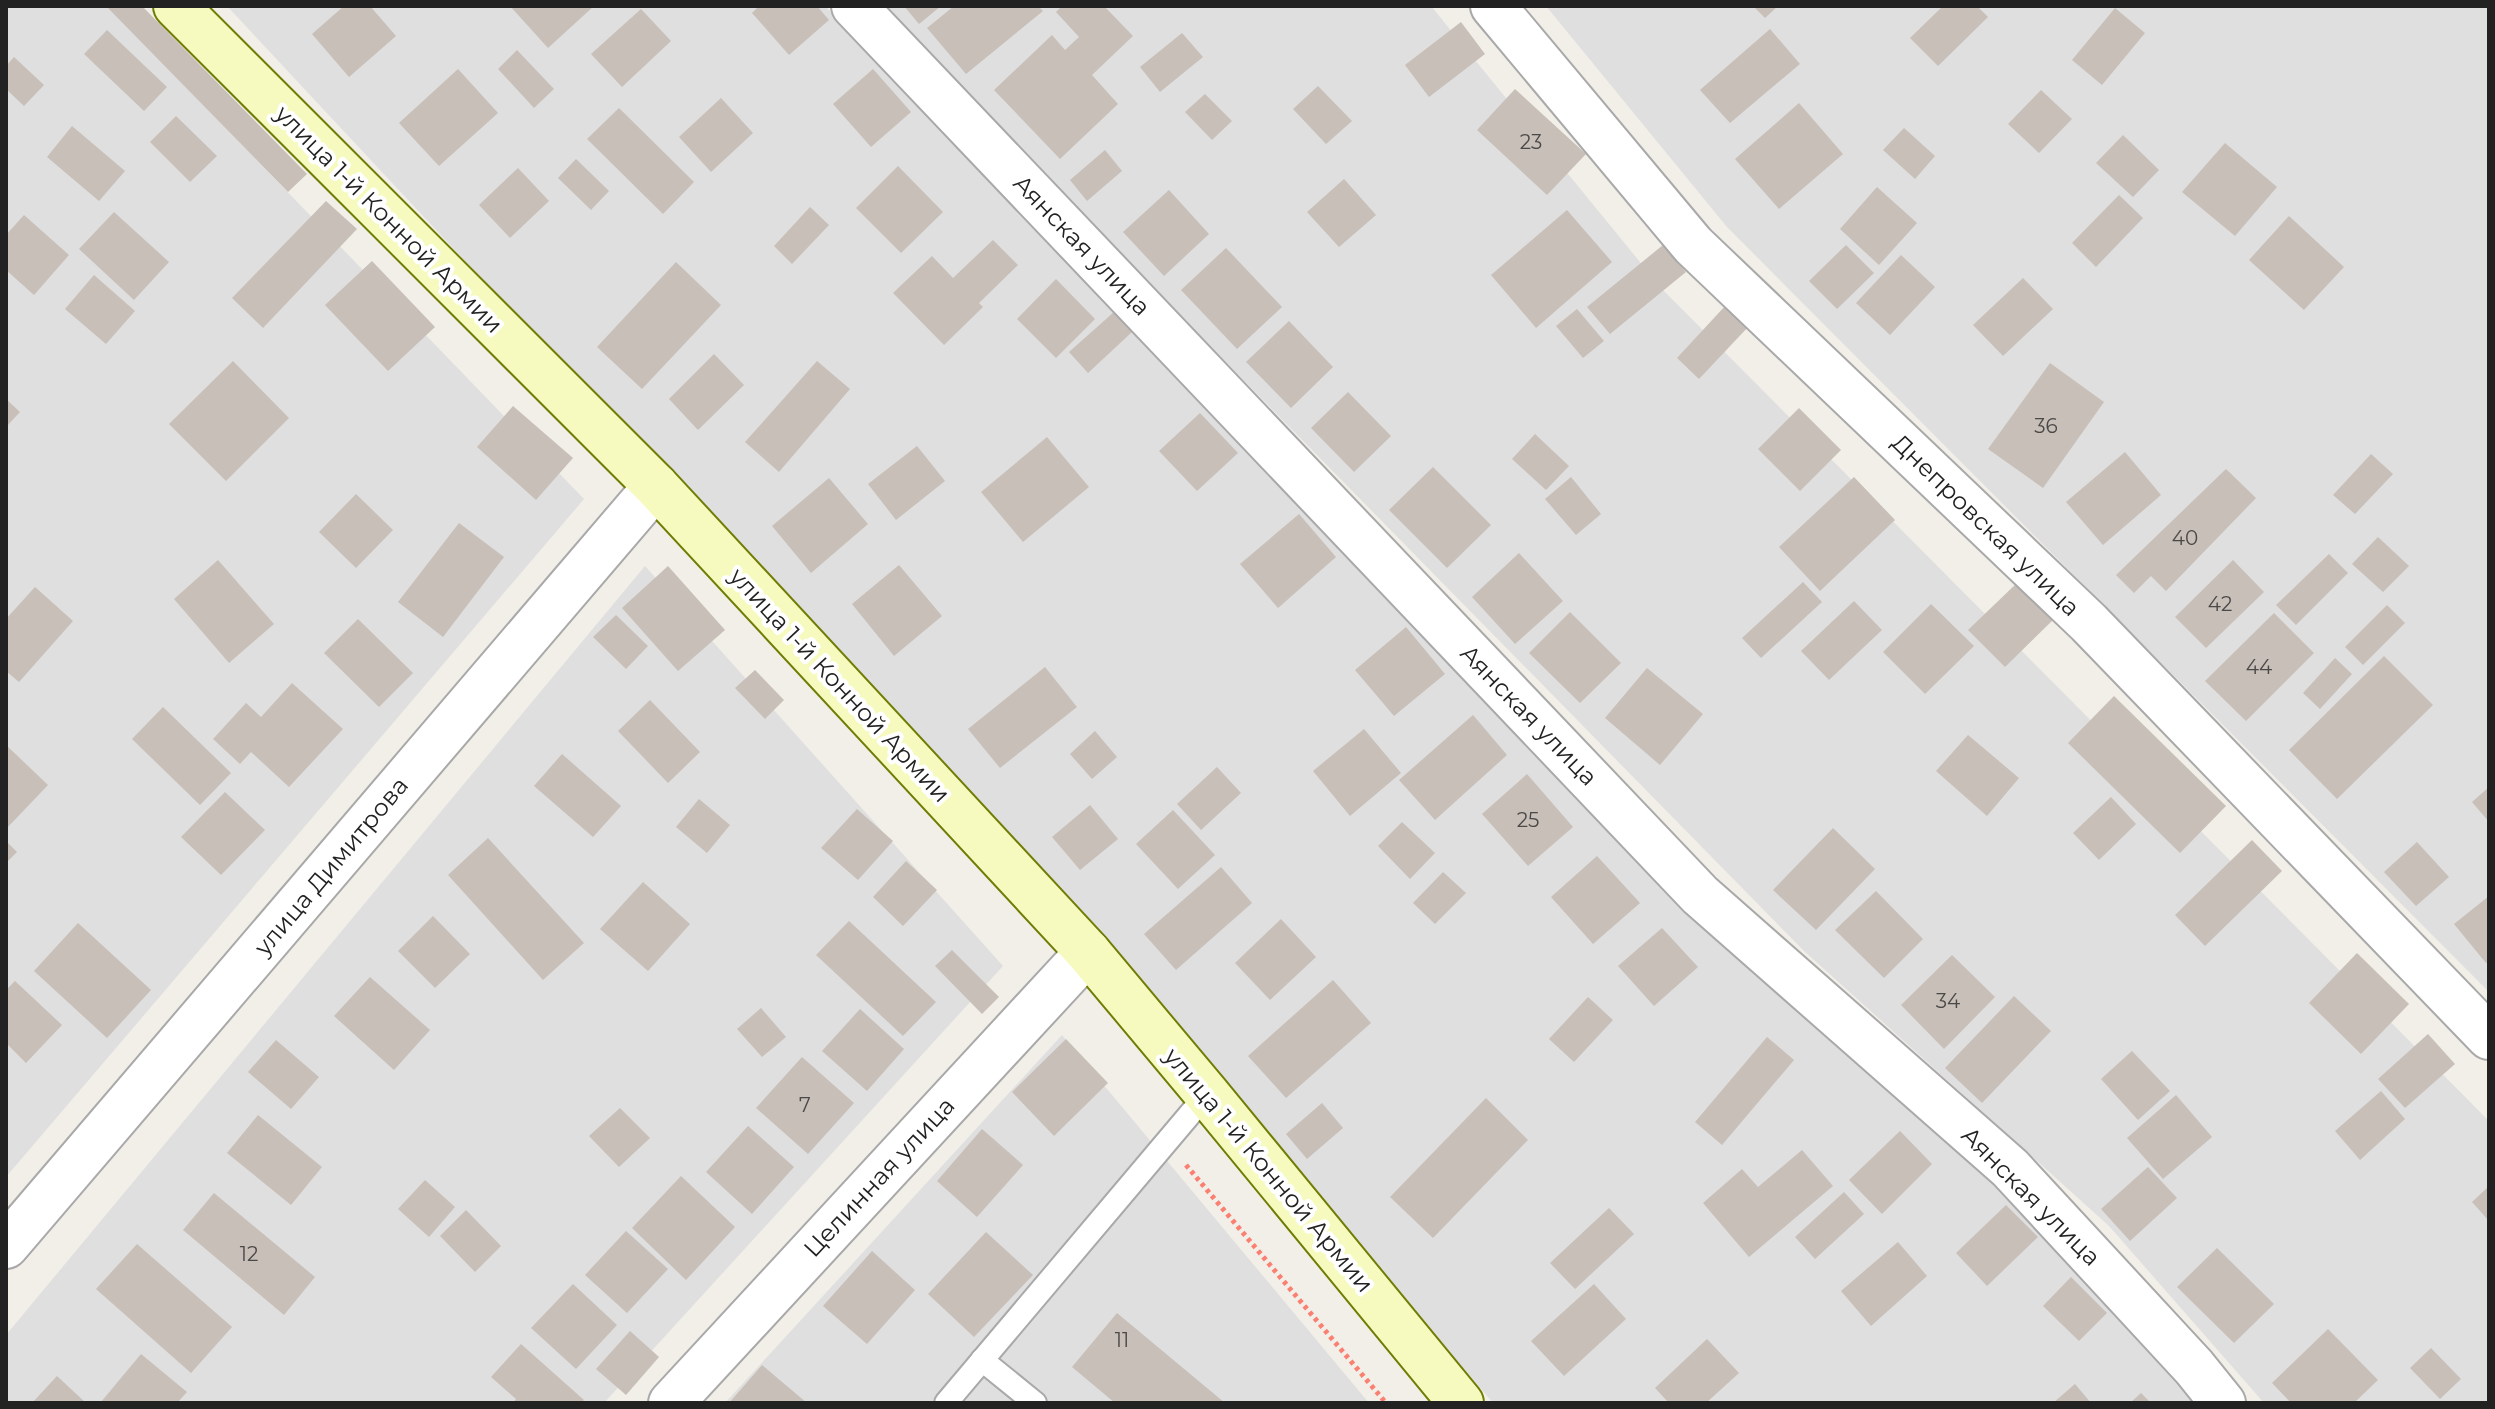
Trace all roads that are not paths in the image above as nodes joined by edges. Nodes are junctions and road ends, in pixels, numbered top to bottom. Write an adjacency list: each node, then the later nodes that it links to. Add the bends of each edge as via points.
1 (176, 6): 4 (street, улица 1-й Конной Армии)
2 (854, 6): 14 (street, Аянская улица, via 1700,895 2010,1168)
3 (1493, 6): 6 (street, Днепровская улица, via 1693,245 2089,623)
4 (656, 486): 5 (street, улица 1-й Конной Армии); 8 (street, улица Димитрова)
5 (1088, 952): 7 (street, улица 1-й Конной Армии); 10 (street, Целинная улица)
6 (2489, 1037)
7 (1207, 1094): 9 (lane); 13 (street, улица 1-й Конной Армии)
8 (6, 1246)
9 (982, 1360): 11 (lane); 12 (lane)
10 (671, 1403)
11 (946, 1403)
12 (1035, 1403)
13 (1461, 1403)
14 (2223, 1403)

